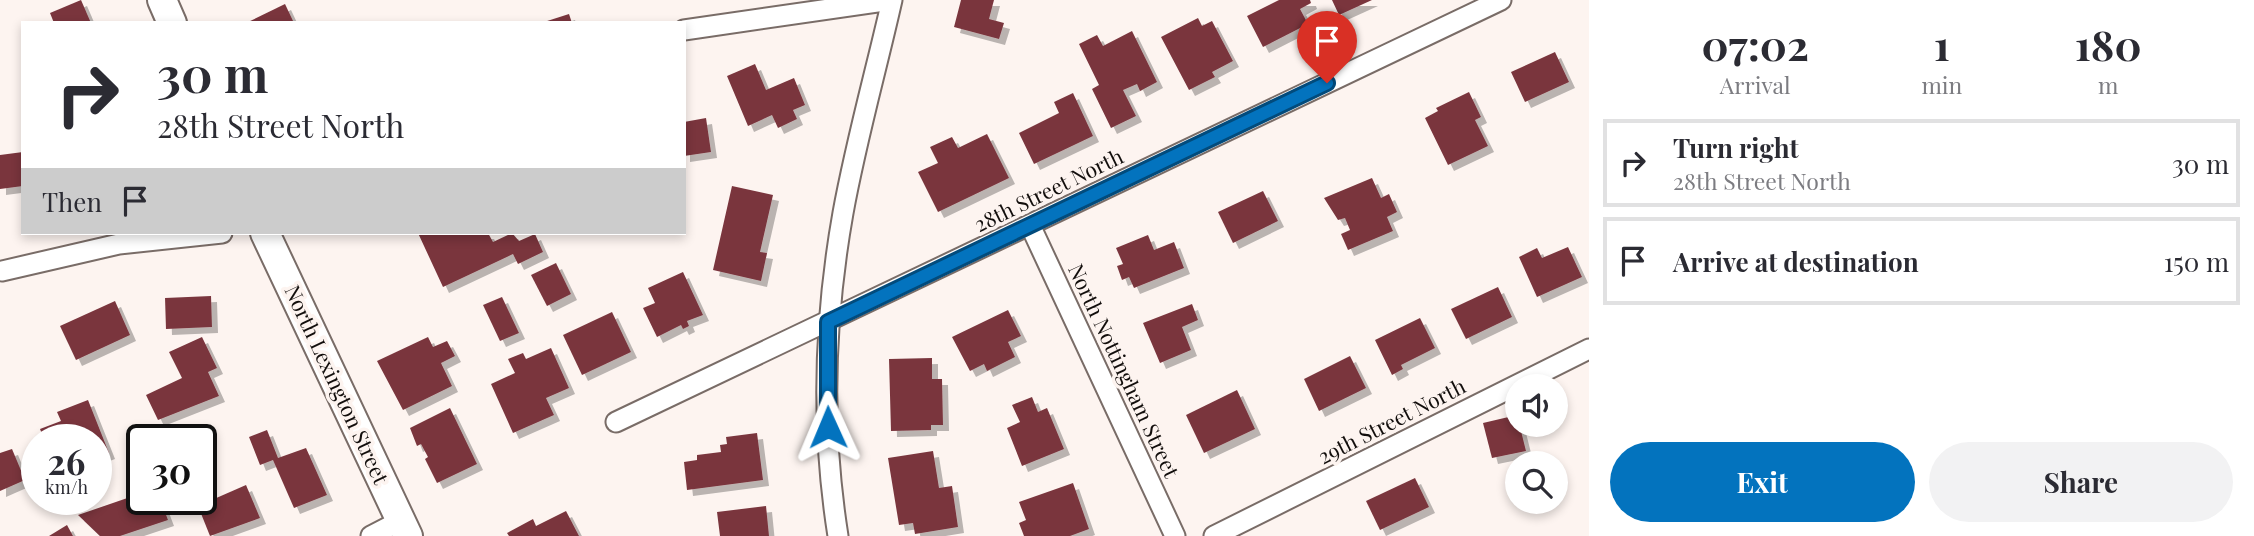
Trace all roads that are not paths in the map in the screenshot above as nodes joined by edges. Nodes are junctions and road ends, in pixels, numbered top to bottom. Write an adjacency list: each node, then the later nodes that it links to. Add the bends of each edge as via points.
1 (162, 0): 4 (street)
2 (892, 0): 5 (street); 10 (street, via 843,213)
3 (1501, 0): 6 (street, 28th Street North)
4 (171, 21)
5 (686, 30)
6 (1030, 225): 10 (street, 28th Street North); 16 (street, North Nottingham Street)
7 (203, 235): 9 (street, via 120,244)
8 (266, 235): 13 (street, North Lexington Street)
9 (2, 271)
10 (828, 322): 12 (street, 28th Street North); 15 (street, via 828,449)
11 (1589, 349): 17 (street, 29th Street North)
12 (615, 422)
13 (404, 529): 14 (street)
14 (371, 536)
15 (838, 536)
16 (1175, 536)
17 (1214, 536)

